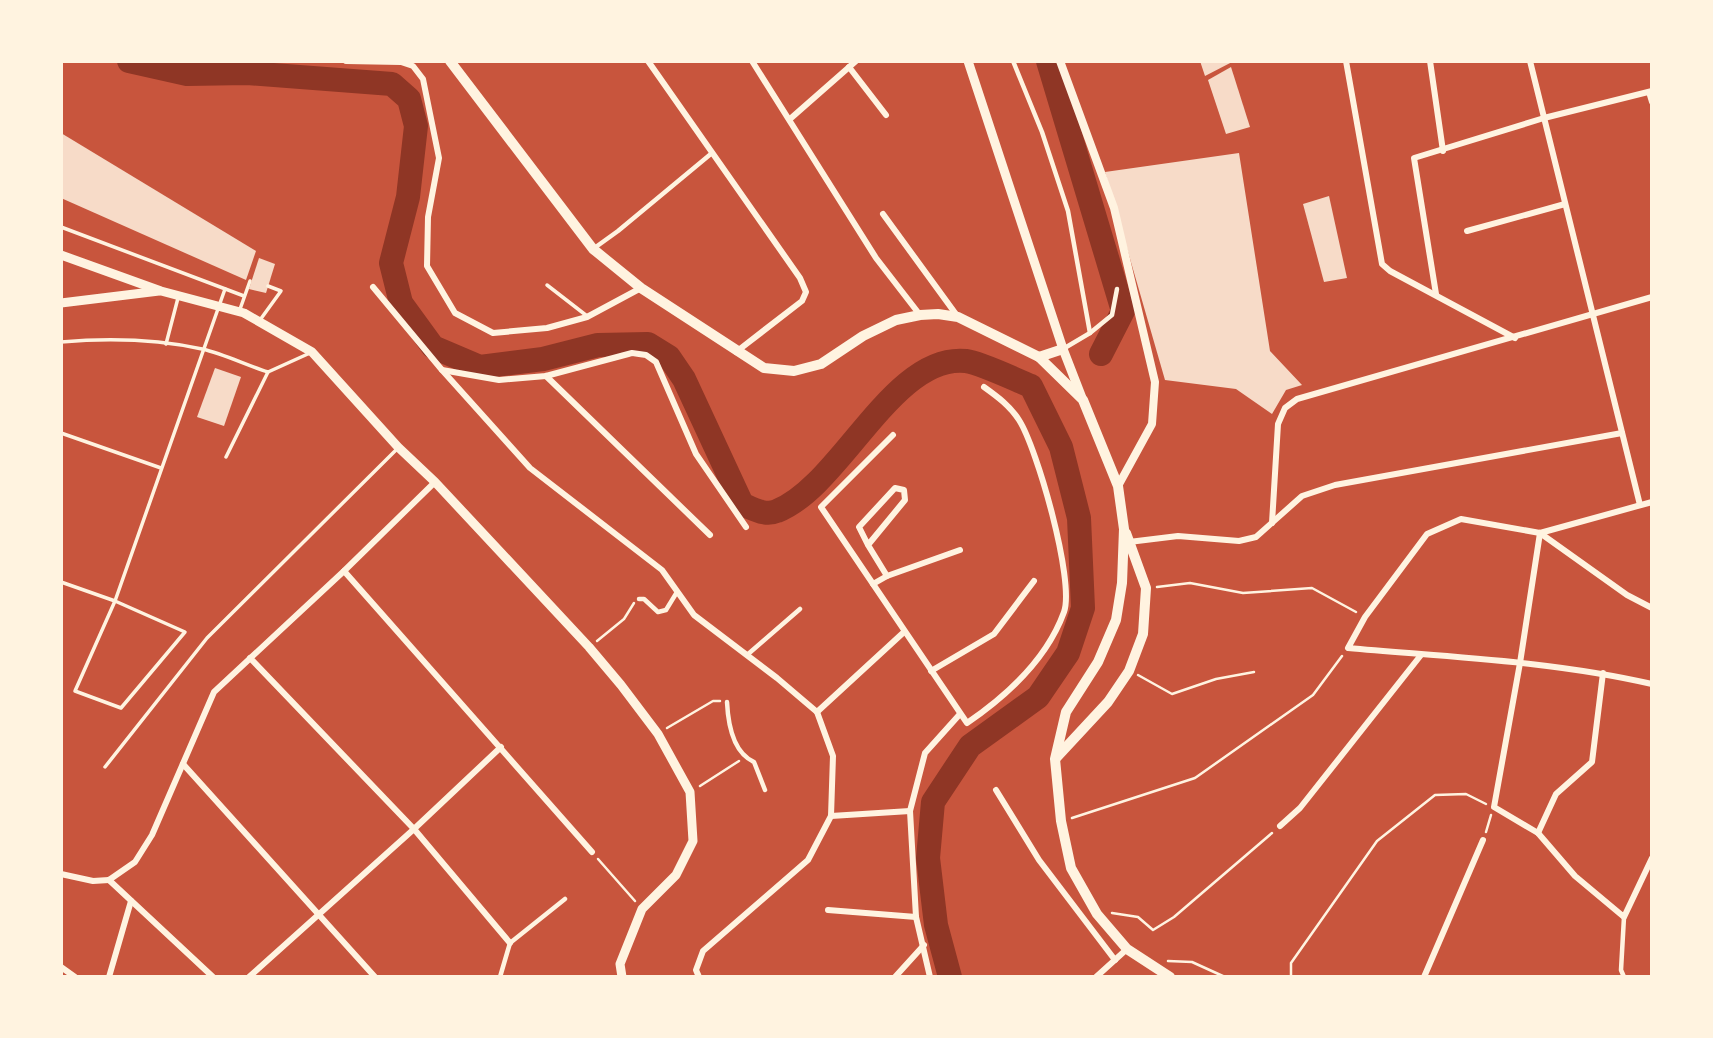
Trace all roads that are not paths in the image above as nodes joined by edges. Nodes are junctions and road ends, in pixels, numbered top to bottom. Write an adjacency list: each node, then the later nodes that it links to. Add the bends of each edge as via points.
1 (346, 61): 43 (street, via 401,62 414,66 423,79 439,158 428,217 427,266 455,313 493,333 547,328)
2 (450, 61): 24 (main road)
3 (648, 61): 19 (street)
4 (752, 61): 17 (street)
5 (856, 61): 12 (street)
6 (968, 61): 51 (main road)
7 (1013, 61): 46 (street, via 1068,211)
8 (1060, 61): 67 (street, via 1114,208 1155,382 1152,424)
9 (1346, 61): 34 (street, via 1382,264)
10 (1430, 61): 18 (street)
11 (1530, 61): 16 (street)
12 (849, 67): 15 (street); 17 (street)
13 (1651, 91): 14 (street); 16 (street)
14 (1652, 102)
15 (886, 114)
16 (1544, 118): 18 (street); 20 (street)
17 (790, 119): 41 (street, via 876,258)
18 (1443, 151): 34 (street, via 1414,158)
19 (712, 153): 24 (street); 53 (street, via 806,292 802,301)
20 (1565, 204): 23 (street); 42 (street)
21 (883, 214): 44 (street)
22 (61, 227): 31 (lane)
23 (1467, 231)
24 (593, 249): 30 (main road)
25 (61, 256): 33 (main road)
26 (250, 281): 36 (lane)
27 (547, 285): 43 (lane)
28 (268, 286): 45 (lane, via 281,291)
29 (373, 286): 55 (street)
30 (641, 288): 43 (street); 53 (main road)
31 (225, 289): 36 (lane); 39 (lane)
32 (1117, 289): 46 (street, via 1112,315)
33 (161, 291): 35 (main road); 38 (main road)
34 (1436, 295): 47 (street)
35 (179, 296): 39 (main road); 49 (lane)
36 (244, 296): 40 (lane)
37 (1652, 297): 42 (street)
38 (61, 303)
39 (219, 307): 40 (main road); 50 (lane)
40 (239, 312): 45 (main road)
41 (920, 314): 44 (main road); 53 (main road, via 863,336 821,364 794,371 764,368)
42 (1592, 314): 47 (street); 61 (street)
43 (587, 317)
44 (958, 317): 54 (main road)
45 (259, 322): 52 (main road)
46 (1090, 333): 51 (street)
47 (1515, 338): 70 (street, via 1297,398 1285,408 1278,424)
48 (61, 342): 49 (lane)
49 (166, 344): 50 (lane)
50 (203, 349): 56 (lane); 65 (lane)
51 (1063, 349): 54 (main road); 59 (main road)
52 (313, 352): 56 (lane); 63 (main road)
53 (736, 352)
54 (1039, 357): 59 (main road)
55 (442, 370): 57 (street, via 499,380); 83 (street, via 530,468 662,570)
56 (268, 372): 64 (lane)
57 (546, 376): 71 (street, via 632,354 656,362 696,454); 74 (street)
58 (984, 387): 98 (street, via 1007,404 1020,422 1035,461 1049,501 1066,581 1066,609 1033,666 994,705 967,723)
59 (1083, 400): 67 (main road)
60 (61, 433): 65 (lane)
61 (1622, 433): 69 (street); 70 (street, via 1335,485 1302,496)
62 (892, 435): 82 (street, via 821,507)
63 (398, 447): 66 (main road); 102 (lane, via 207,638)
64 (226, 457)
65 (161, 468): 85 (lane)
66 (435, 482): 78 (street); 133 (main road, via 589,647 658,734 691,792 693,841 676,875 642,909 620,964)
67 (1118, 486): 72 (main road)
68 (1652, 502): 69 (street)
69 (1640, 505): 73 (street)
70 (1272, 523): 75 (street, via 1256,537 1239,541 1178,536)
71 (746, 527)
72 (1124, 529): 75 (main road); 100 (main road, via 1116,620 1098,662 1066,712)
73 (1540, 533): 86 (street); 89 (street, via 1461,519 1427,534 1365,617 1348,648); 92 (street)
74 (710, 535)
75 (1129, 542): 100 (main road, via 1146,588 1143,634 1129,671 1108,702)
76 (868, 545): 76 (street, via 905,500 904,490 895,488 859,527); 79 (street)
77 (960, 550): 79 (street)
78 (344, 571): 91 (street); 99 (street)
79 (887, 576): 82 (street)
80 (1034, 581): 93 (street, via 993,634)
81 (61, 582): 85 (lane)
82 (873, 584): 88 (street)
83 (677, 592): 84 (street, via 667,610 658,612); 90 (street, via 694,615)
84 (639, 599)
85 (115, 601): 85 (lane, via 75,691 121,708 185,632)
86 (1652, 608)
87 (800, 609): 90 (street)
88 (904, 632): 93 (street); 97 (street)
89 (1421, 654): 92 (street); 107 (street, via 1300,808)
90 (747, 655): 97 (street)
91 (250, 658): 101 (street, via 214,692); 108 (street)
92 (1520, 663): 94 (street); 109 (street, via 1494,807)
93 (931, 671): 98 (street)
94 (1603, 673): 95 (street); 109 (street, via 1592,762 1556,794)
95 (1652, 684)
96 (727, 702): 103 (street, via 727,720 736,743 745,758 754,762)
97 (817, 712): 106 (street, via 833,756)
98 (960, 714): 105 (street, via 925,753)
99 (501, 747): 108 (street); 111 (street)
100 (1055, 759): 123 (main road, via 1071,867 1097,914)
101 (183, 764): 114 (street, via 135,862); 118 (street)
102 (106, 767)
103 (765, 790)
104 (996, 790): 124 (street, via 1039,860)
105 (910, 811): 106 (street); 119 (street)
106 (831, 816): 134 (street, via 808,860 703,951 696,970)
107 (1280, 826)
108 (414, 829): 118 (street); 121 (street)
109 (1538, 833): 120 (street, via 1574,876)
110 (1483, 840): 138 (street)
111 (592, 852)
112 (1652, 858): 120 (street)
113 (61, 874): 114 (street)
114 (109, 880): 116 (street)
115 (565, 899): 121 (street)
116 (131, 901): 128 (street); 129 (street)
117 (828, 910): 119 (street)
118 (320, 914): 130 (street); 131 (street)
119 (916, 916): 122 (street)
120 (1625, 916): 139 (street)
121 (510, 943): 132 (street)
122 (924, 945): 135 (street); 136 (street)
123 (1127, 949): 124 (street); 126 (main road)
124 (1115, 960): 137 (street)
125 (61, 967): 127 (street)
126 (1164, 976)
127 (75, 977)
128 (109, 977)
129 (213, 977)
130 (249, 977)
131 (375, 977)
132 (500, 977)
133 (621, 977)
134 (699, 977)
135 (895, 977)
136 (930, 977)
137 (1096, 977)
138 (1424, 977)
139 (1624, 977)

